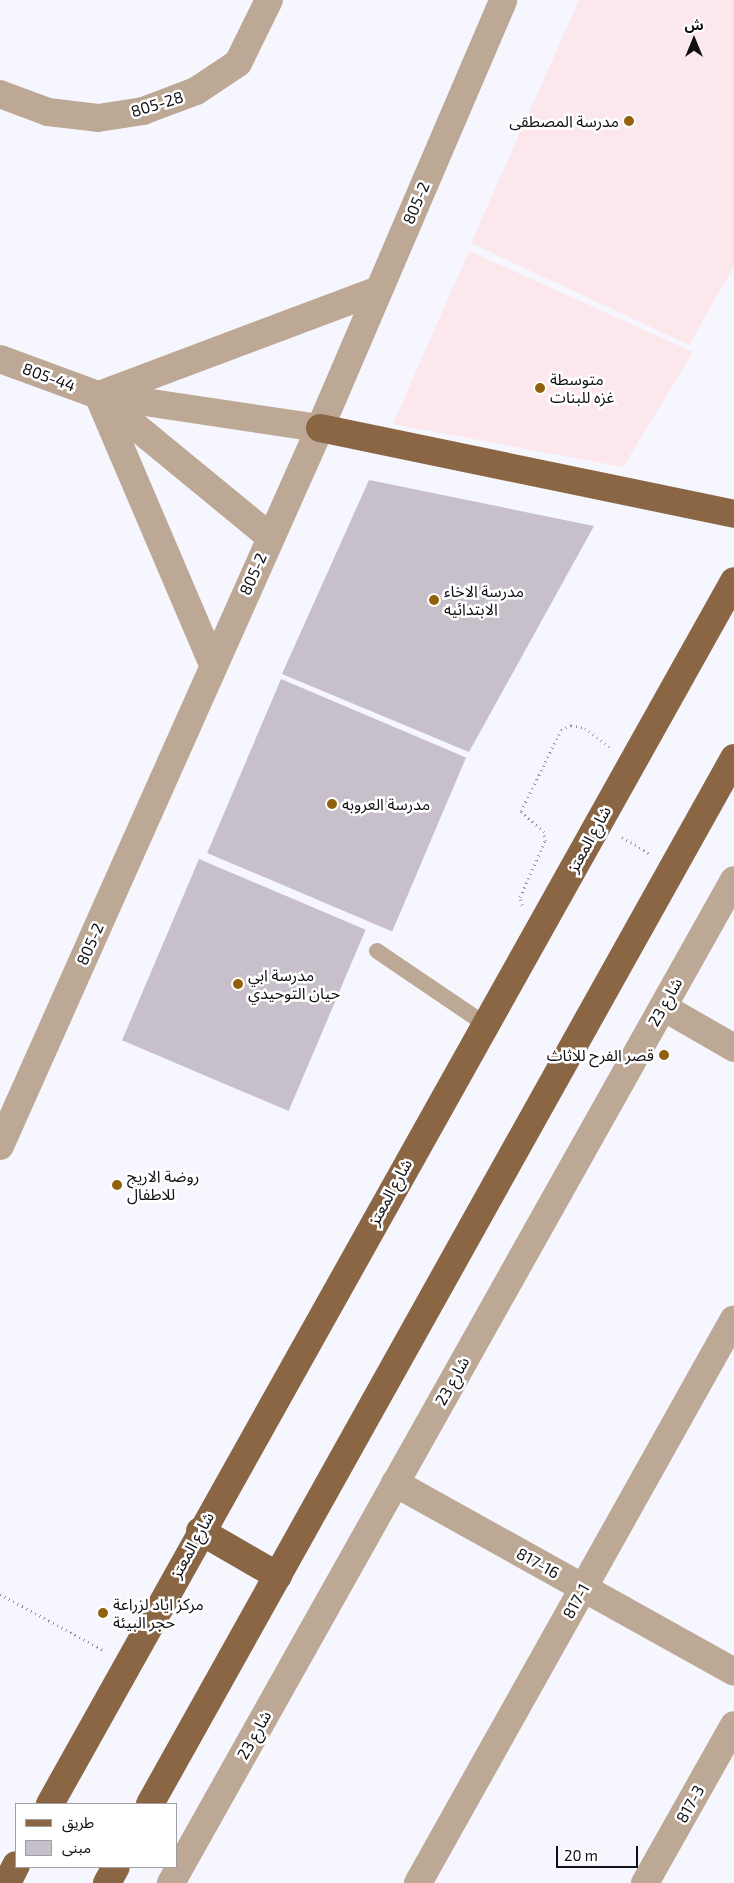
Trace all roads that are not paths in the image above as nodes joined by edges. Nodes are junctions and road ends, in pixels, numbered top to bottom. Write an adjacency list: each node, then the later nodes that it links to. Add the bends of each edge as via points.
1 (268, 0): 3 (street, 805-28, via 238,63 196,91 143,111 98,118 48,112)
2 (503, 0): 4 (street, 805-2)
3 (0, 94)
4 (379, 290): 6 (street); 7 (street, 805-2)
5 (0, 359): 6 (street, 805-44)
6 (98, 395): 7 (street); 9 (street); 11 (street)
7 (320, 428): 8 (main road); 9 (street, 805-2)
8 (734, 514)
9 (270, 536): 11 (street, 805-2)
10 (734, 581): 16 (main road, شارع المعتز)
11 (213, 665): 18 (street, 805-2)
12 (734, 758): 22 (main road)
13 (734, 880): 15 (street, شارع 23)
14 (377, 951): 16 (lane)
15 (662, 1007): 17 (street); 20 (street, شارع 23)
16 (485, 1024): 21 (main road, شارع المعتز)
17 (734, 1048)
18 (0, 1146)
19 (734, 1319): 23 (street, 817-1)
20 (395, 1483): 23 (street, 817-16); 32 (street, شارع 23)
21 (200, 1532): 22 (main road); 26 (main road, شارع المعتز)
22 (278, 1576): 27 (main road)
23 (583, 1588): 24 (street, 817-16); 33 (street, 817-1)
24 (734, 1672)
25 (734, 1725): 34 (street, 817-3)
26 (51, 1803)
27 (151, 1803)
28 (15, 1867): 30 (main road)
29 (115, 1868): 31 (main road)
30 (7, 1883)
31 (106, 1883)
32 (171, 1883)
33 (418, 1883)
34 (645, 1883)

